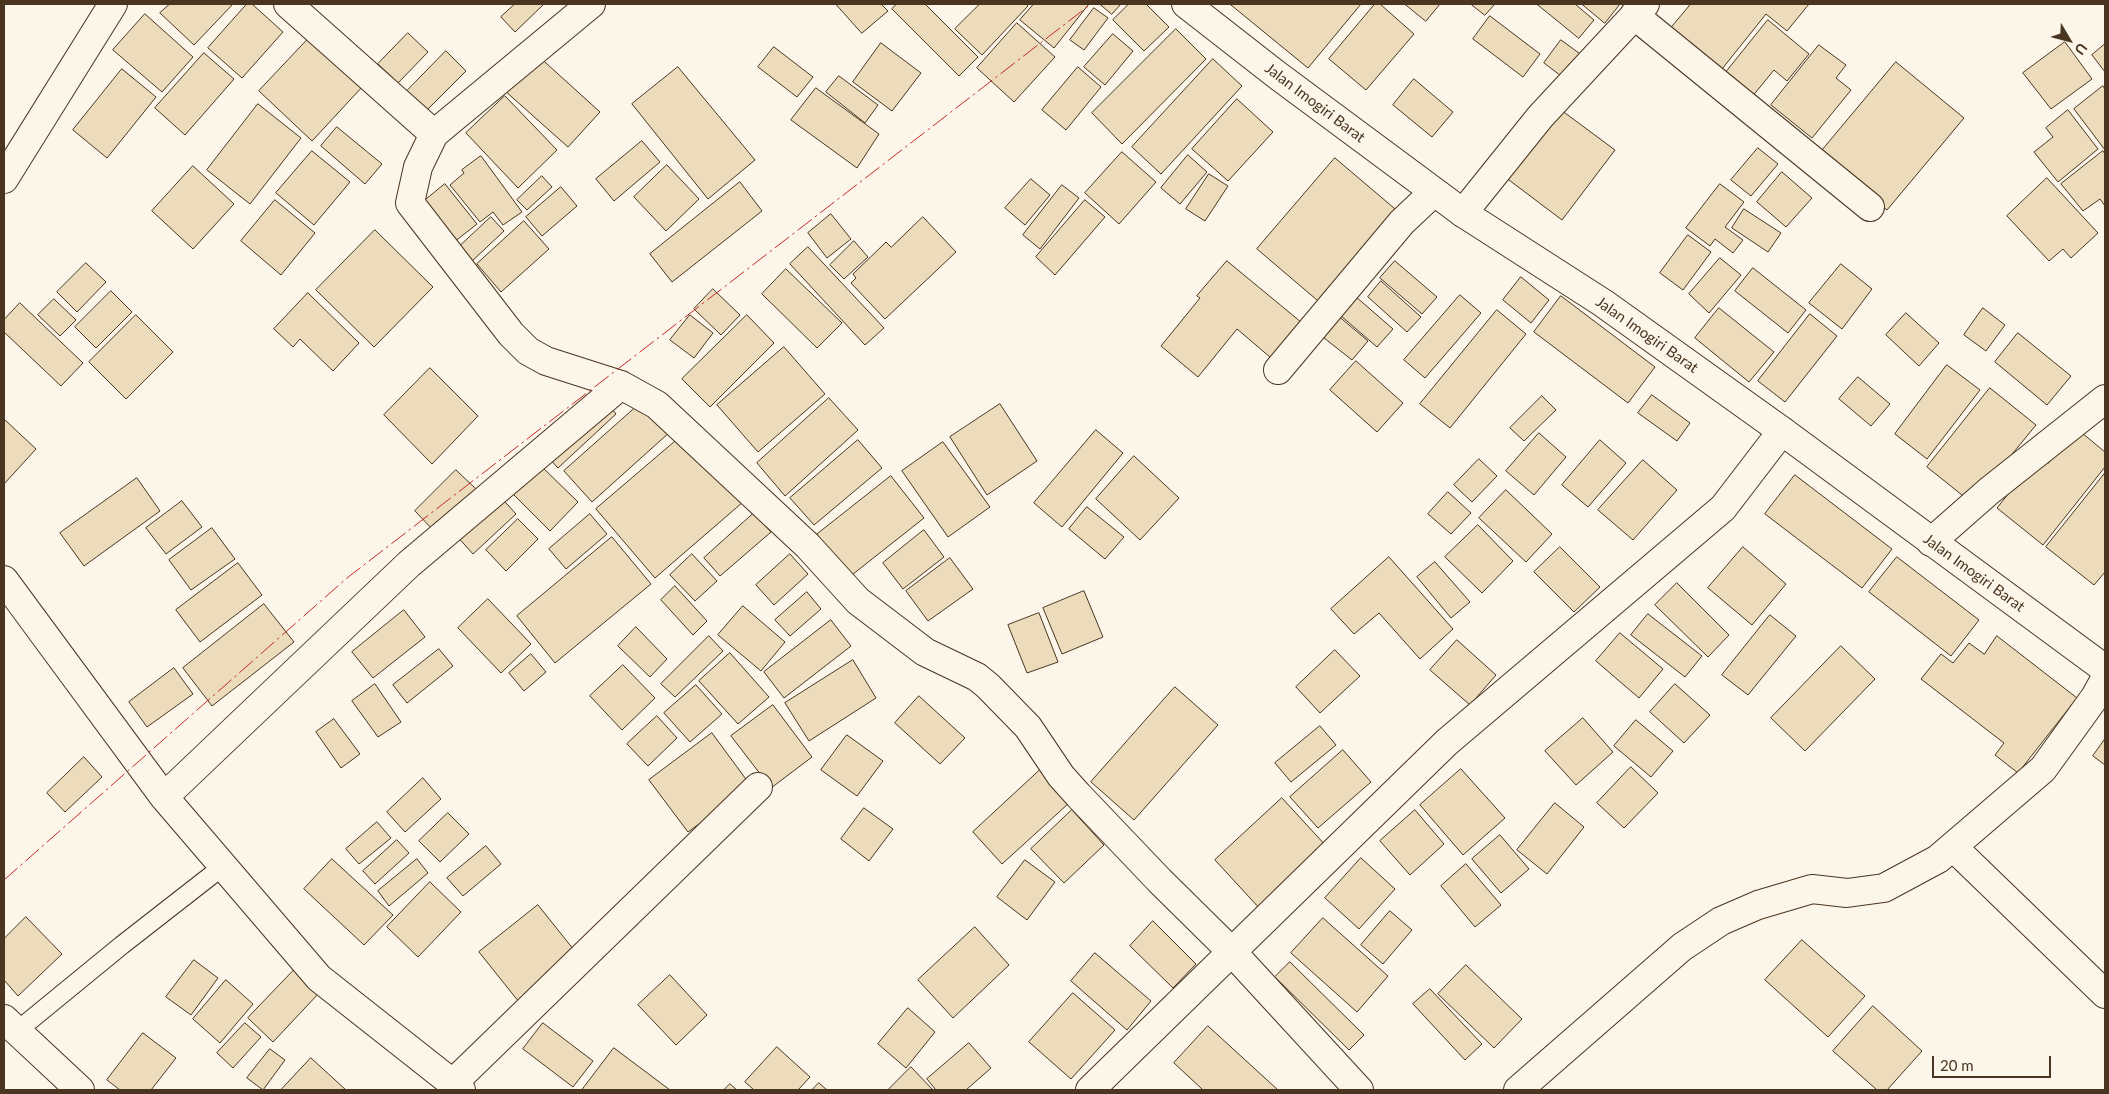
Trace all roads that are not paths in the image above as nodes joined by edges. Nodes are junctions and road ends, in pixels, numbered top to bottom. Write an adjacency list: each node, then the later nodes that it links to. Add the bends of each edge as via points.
1 (113, 4): 7 (street)
2 (288, 4): 6 (street)
3 (591, 4): 6 (street)
4 (1186, 4): 8 (street, Jalan Imogiri Barat)
5 (1640, 9): 9 (street); 10 (street, via 1540,117)
6 (434, 134): 12 (street, via 418,167 410,203 511,334 528,351 546,361)
7 (4, 179)
8 (1434, 192): 10 (street, Jalan Imogiri Barat); 11 (street, via 1402,222)
9 (1870, 207)
10 (1463, 213): 14 (street, Jalan Imogiri Barat, via 1602,303)
11 (1278, 370)
12 (621, 385): 20 (street, via 409,564); 23 (street, via 656,405 808,546 858,601 925,652 988,686 1028,727 1061,776 1079,796)
13 (2105, 399): 15 (street, via 1989,491)
14 (1782, 432): 15 (street, Jalan Imogiri Barat); 23 (street, via 1723,508 1447,742)
15 (1931, 542): 17 (street, Jalan Imogiri Barat)
16 (4, 580): 20 (street)
17 (2105, 669)
18 (2100, 688): 21 (street, via 2042,769)
19 (758, 787): 26 (street)
20 (164, 797): 22 (street)
21 (1953, 847): 24 (street); 30 (street, via 1938,859 1884,888 1847,893 1812,889 1758,904 1721,922 1682,947)
22 (222, 867): 25 (lane); 26 (street, via 319,978)
23 (1233, 953): 28 (street); 29 (street)
24 (2105, 994)
25 (10, 1025): 27 (street)
26 (456, 1087)
27 (80, 1090)
28 (1090, 1090)
29 (1359, 1090)
30 (1518, 1090)

